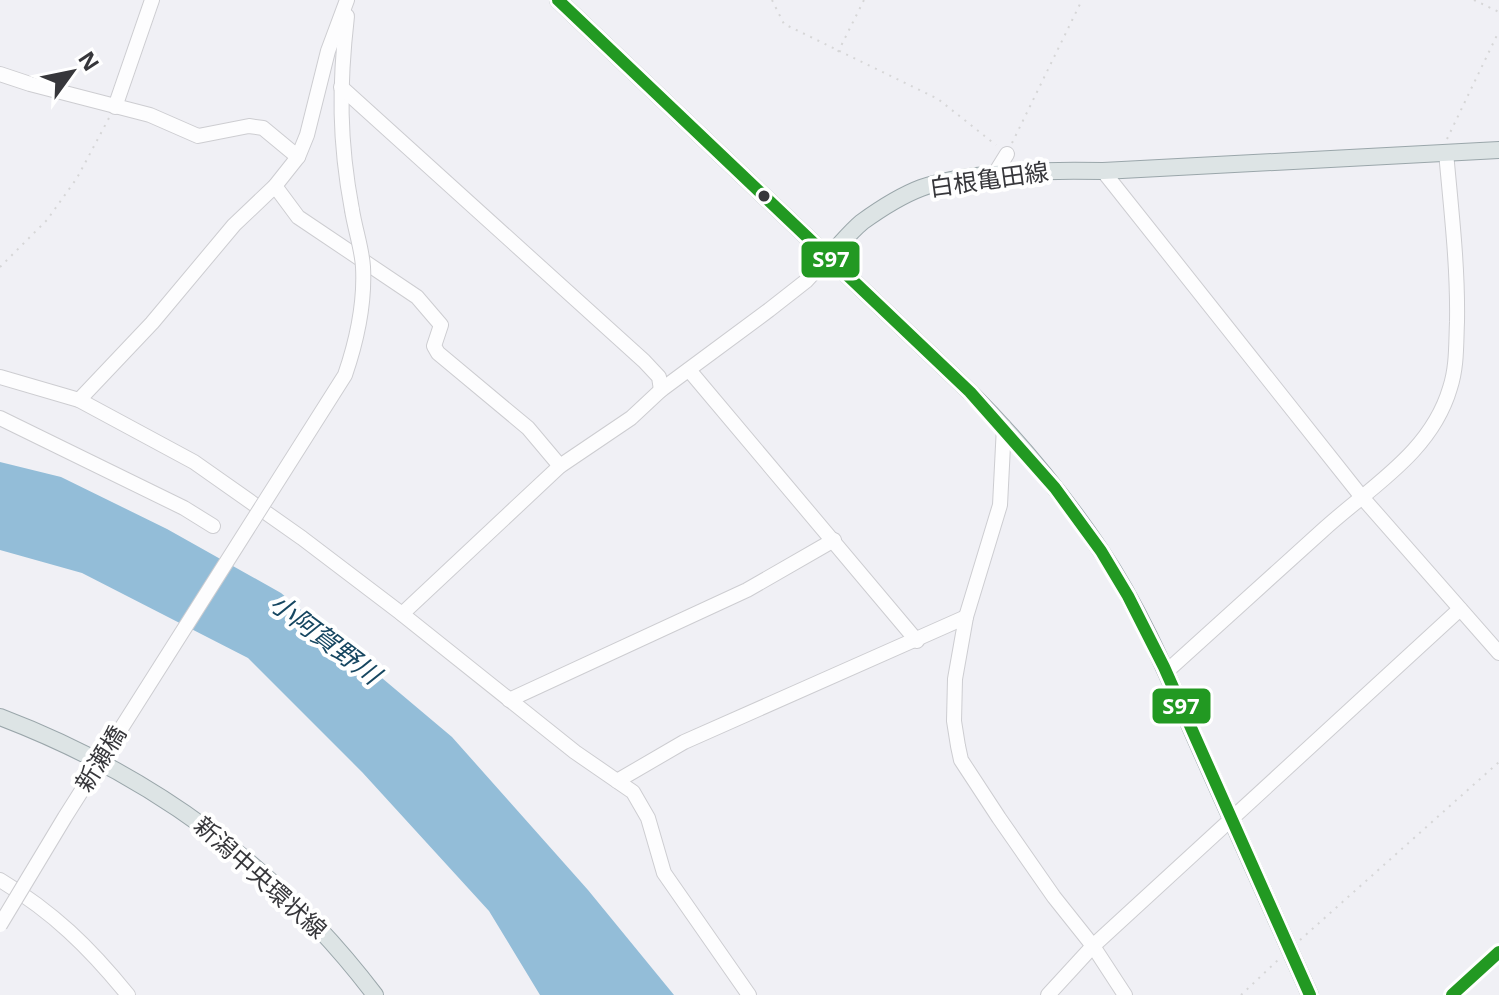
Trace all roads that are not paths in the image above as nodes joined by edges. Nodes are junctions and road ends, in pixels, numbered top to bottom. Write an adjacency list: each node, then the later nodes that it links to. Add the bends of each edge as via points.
1 (152, 0): 6 (street)
2 (348, 0): 5 (street, 新瀬橋); 10 (street)
3 (558, 0): 14 (main road)
4 (0, 74): 6 (street)
5 (341, 87): 17 (street, via 644,361 659,377); 36 (street, 新瀬橋, bridge, via 341,139 363,266 362,306 345,375)
6 (115, 107): 10 (street, via 198,136 263,128)
7 (1499, 150): 8 (main road, 白根亀田線)
8 (1446, 152): 11 (main road, 白根亀田線); 22 (street, via 1457,287 1452,384 1427,436 1402,465)
9 (1007, 154): 12 (street)
10 (298, 157): 13 (street)
11 (1103, 171): 12 (main road, 白根亀田線); 22 (street)
12 (994, 175): 14 (main road, 白根亀田線, via 949,180 898,199 860,224)
13 (275, 186): 18 (street); 21 (street, via 298,217 417,297 441,325 434,346 438,353 528,428)
14 (828, 257): 15 (street, via 793,291); 20 (main road)
15 (689, 370): 17 (street); 24 (street)
16 (0, 377): 18 (street)
17 (661, 390): 21 (street, via 631,418)
18 (79, 400): 26 (street, via 194,462)
19 (0, 418): 23 (street)
20 (1004, 426): 27 (street, via 1000,505); 30 (main road, via 1102,552)
21 (560, 466): 26 (street)
22 (1361, 496): 25 (street); 30 (street)
23 (213, 526)
24 (834, 540): 28 (street); 31 (street, via 747,590)
25 (1460, 609): 29 (street); 34 (street)
26 (402, 614): 31 (street)
27 (966, 617): 28 (street); 37 (street, via 955,679 954,721 961,760)
28 (917, 641): 33 (street, via 684,742)
29 (1499, 653)
30 (1166, 672): 34 (main road)
31 (509, 700): 33 (street)
32 (0, 717): 40 (main road, 新潟中央環状線, via 124,774 182,809 304,910)
33 (617, 781): 41 (street, via 633,792 648,818 664,873)
34 (1231, 818): 37 (street); 44 (main road)
35 (0, 880): 39 (street, via 67,928)
36 (0, 925)
37 (1093, 946): 42 (street); 43 (street)
38 (1499, 952): 45 (street)
39 (128, 995)
40 (375, 995)
41 (749, 995)
42 (1048, 995)
43 (1125, 995)
44 (1310, 995)
45 (1452, 995)

